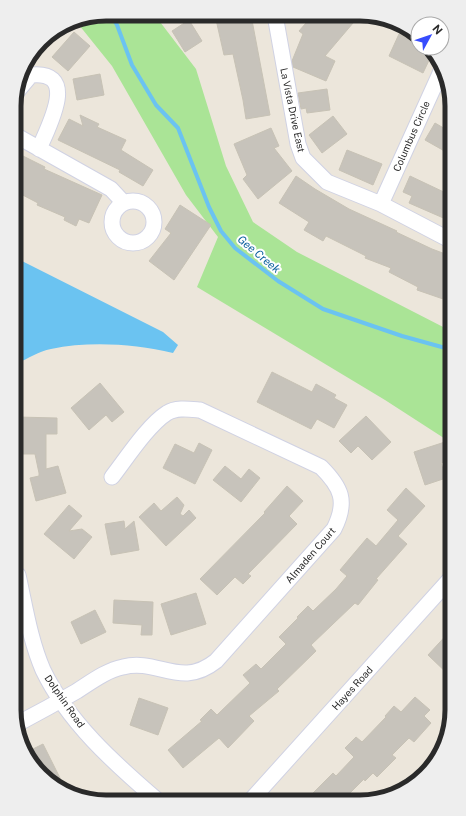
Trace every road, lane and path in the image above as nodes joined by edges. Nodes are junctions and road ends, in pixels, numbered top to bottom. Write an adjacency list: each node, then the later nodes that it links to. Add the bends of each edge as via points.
1 (276, 21): 7 (street, La Vista Drive East, via 298,144 303,158 327,182)
2 (439, 76): 7 (street, Columbus Circle)
3 (25, 83): 5 (street, via 31,75 42,74 51,78 57,85 59,99)
4 (21, 138): 5 (street)
5 (39, 149): 6 (street, via 111,189)
6 (124, 202)
7 (381, 204): 8 (street, La Vista Drive East)
8 (445, 237)
9 (112, 477): 12 (street, Almaden Court, via 157,421 168,413 184,408 200,410 320,467 335,480 341,498 341,514 334,528 208,668 191,673 174,673 145,666 124,666)
10 (445, 586): 15 (street, Hayes Road)
11 (21, 588): 12 (street, Dolphin Road, via 34,645 43,670)
12 (61, 700): 13 (street, Almaden Court); 14 (street, Dolphin Road, via 92,739)
13 (22, 721)
14 (152, 795)
15 (256, 795)

